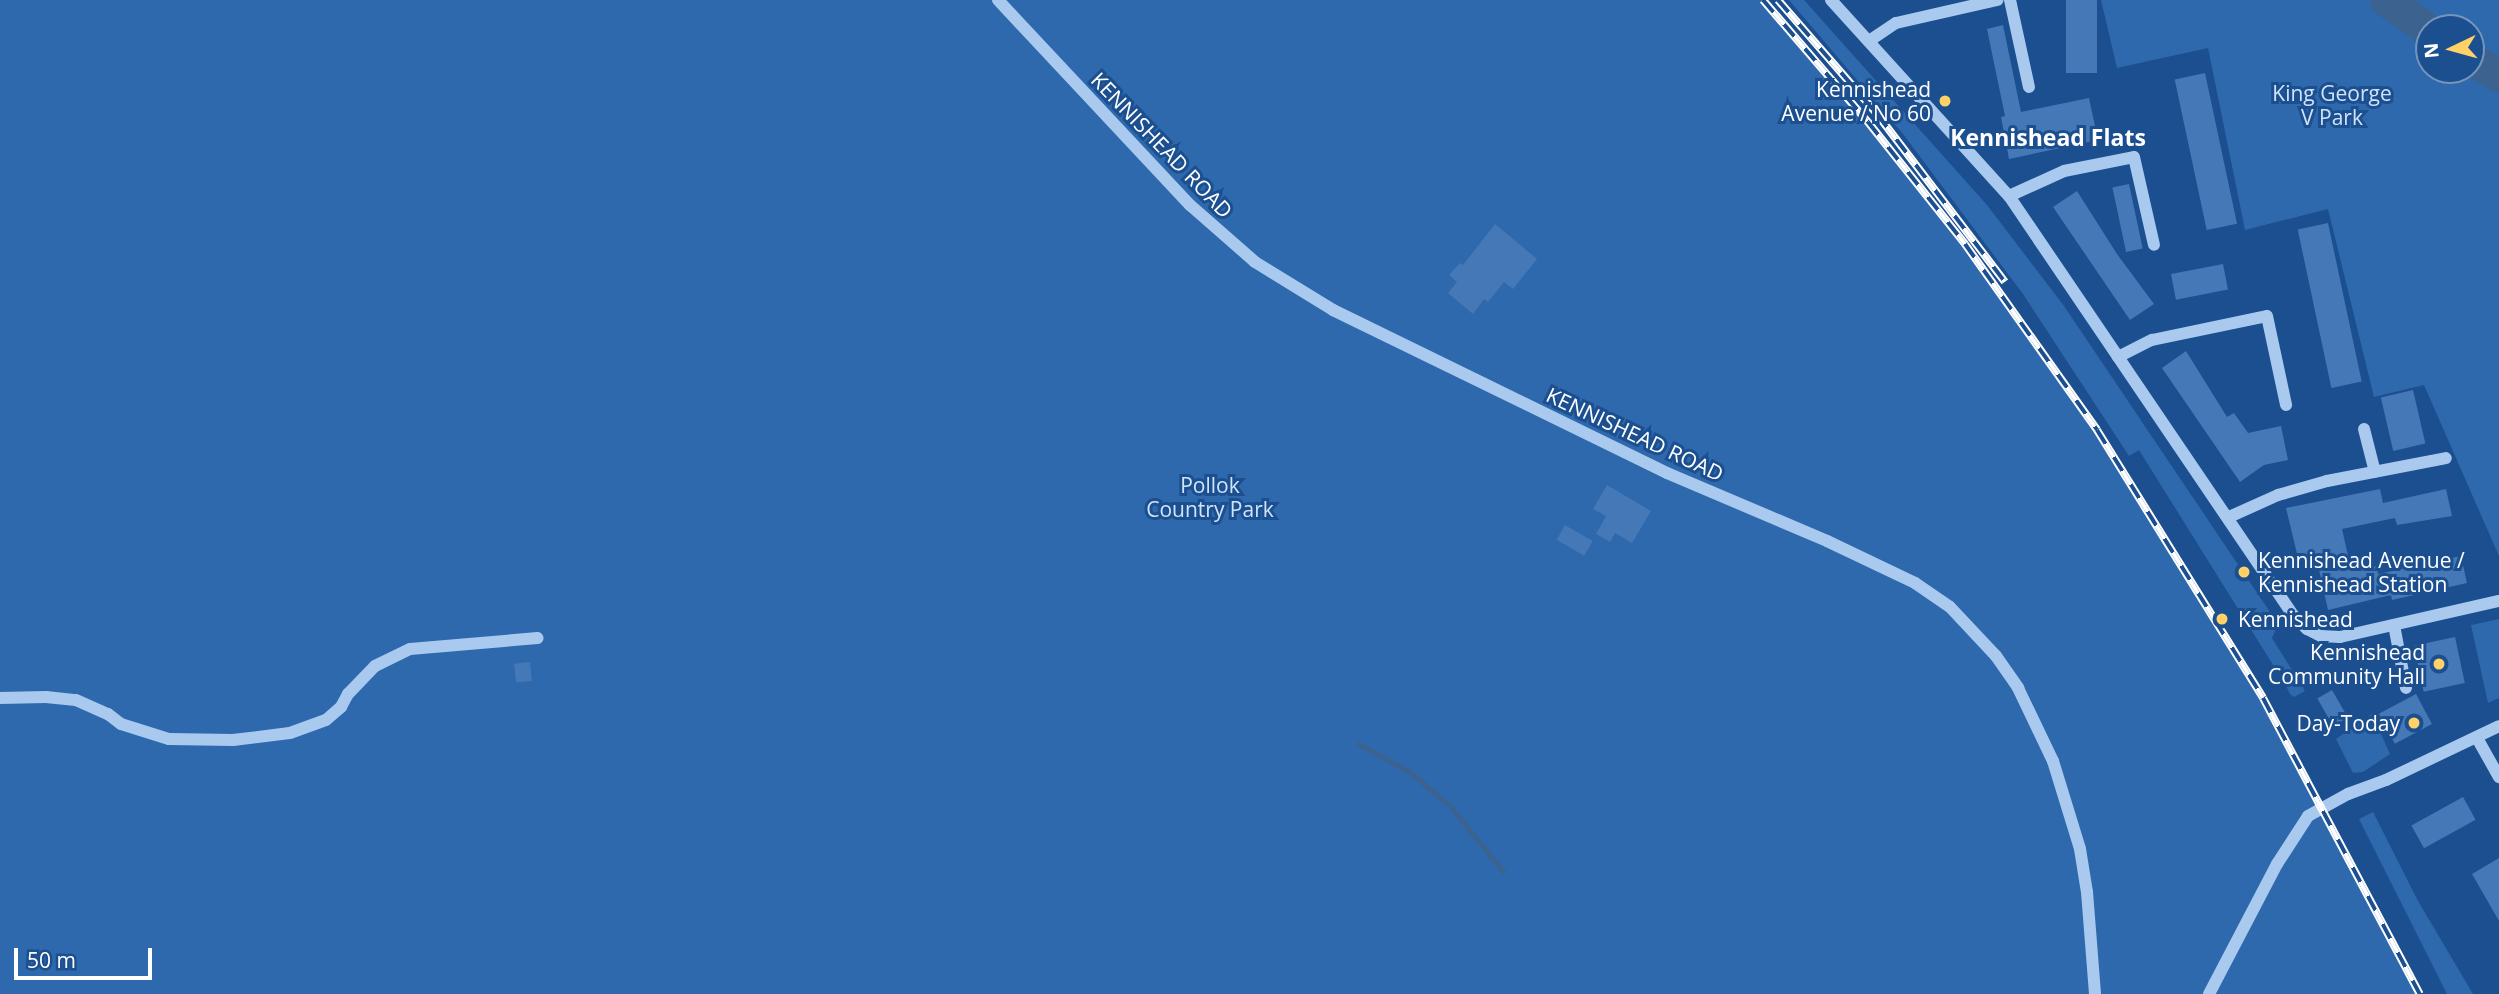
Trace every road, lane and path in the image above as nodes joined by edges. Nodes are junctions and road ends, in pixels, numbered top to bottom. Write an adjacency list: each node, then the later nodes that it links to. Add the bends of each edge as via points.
1 (998, 0): 23 (street, KENNISHEAD ROAD, via 1190,205 1255,262 1333,310 1667,473 1915,583 1950,607 2018,688 2053,761 2080,849)
2 (1831, 0): 5 (street)
3 (1997, 0): 5 (street, via 1896,23)
4 (2010, 0): 6 (street)
5 (1869, 41): 7 (street)
6 (2029, 87)
7 (2009, 196): 8 (street, via 2064,171 2134,157); 9 (street)
8 (2154, 244)
9 (2118, 357): 10 (street, via 2152,340 2267,316); 14 (street)
10 (2286, 405)
11 (2364, 429): 13 (street)
12 (2446, 458): 13 (street)
13 (2375, 472): 14 (street, via 2278,495)
14 (2229, 517): 16 (street, via 2306,629 2340,637)
15 (2499, 601): 16 (street)
16 (2394, 625): 18 (street)
17 (538, 638): 19 (street, via 410,649 375,666 341,707 317,724 290,733 233,740 169,739 121,724 76,700)
18 (2406, 688)
19 (0, 698)
20 (2499, 726): 21 (street)
21 (2477, 738): 22 (street); 24 (street, via 2308,816 2277,864)
22 (2499, 777)
23 (2095, 994)
24 (2209, 994)

